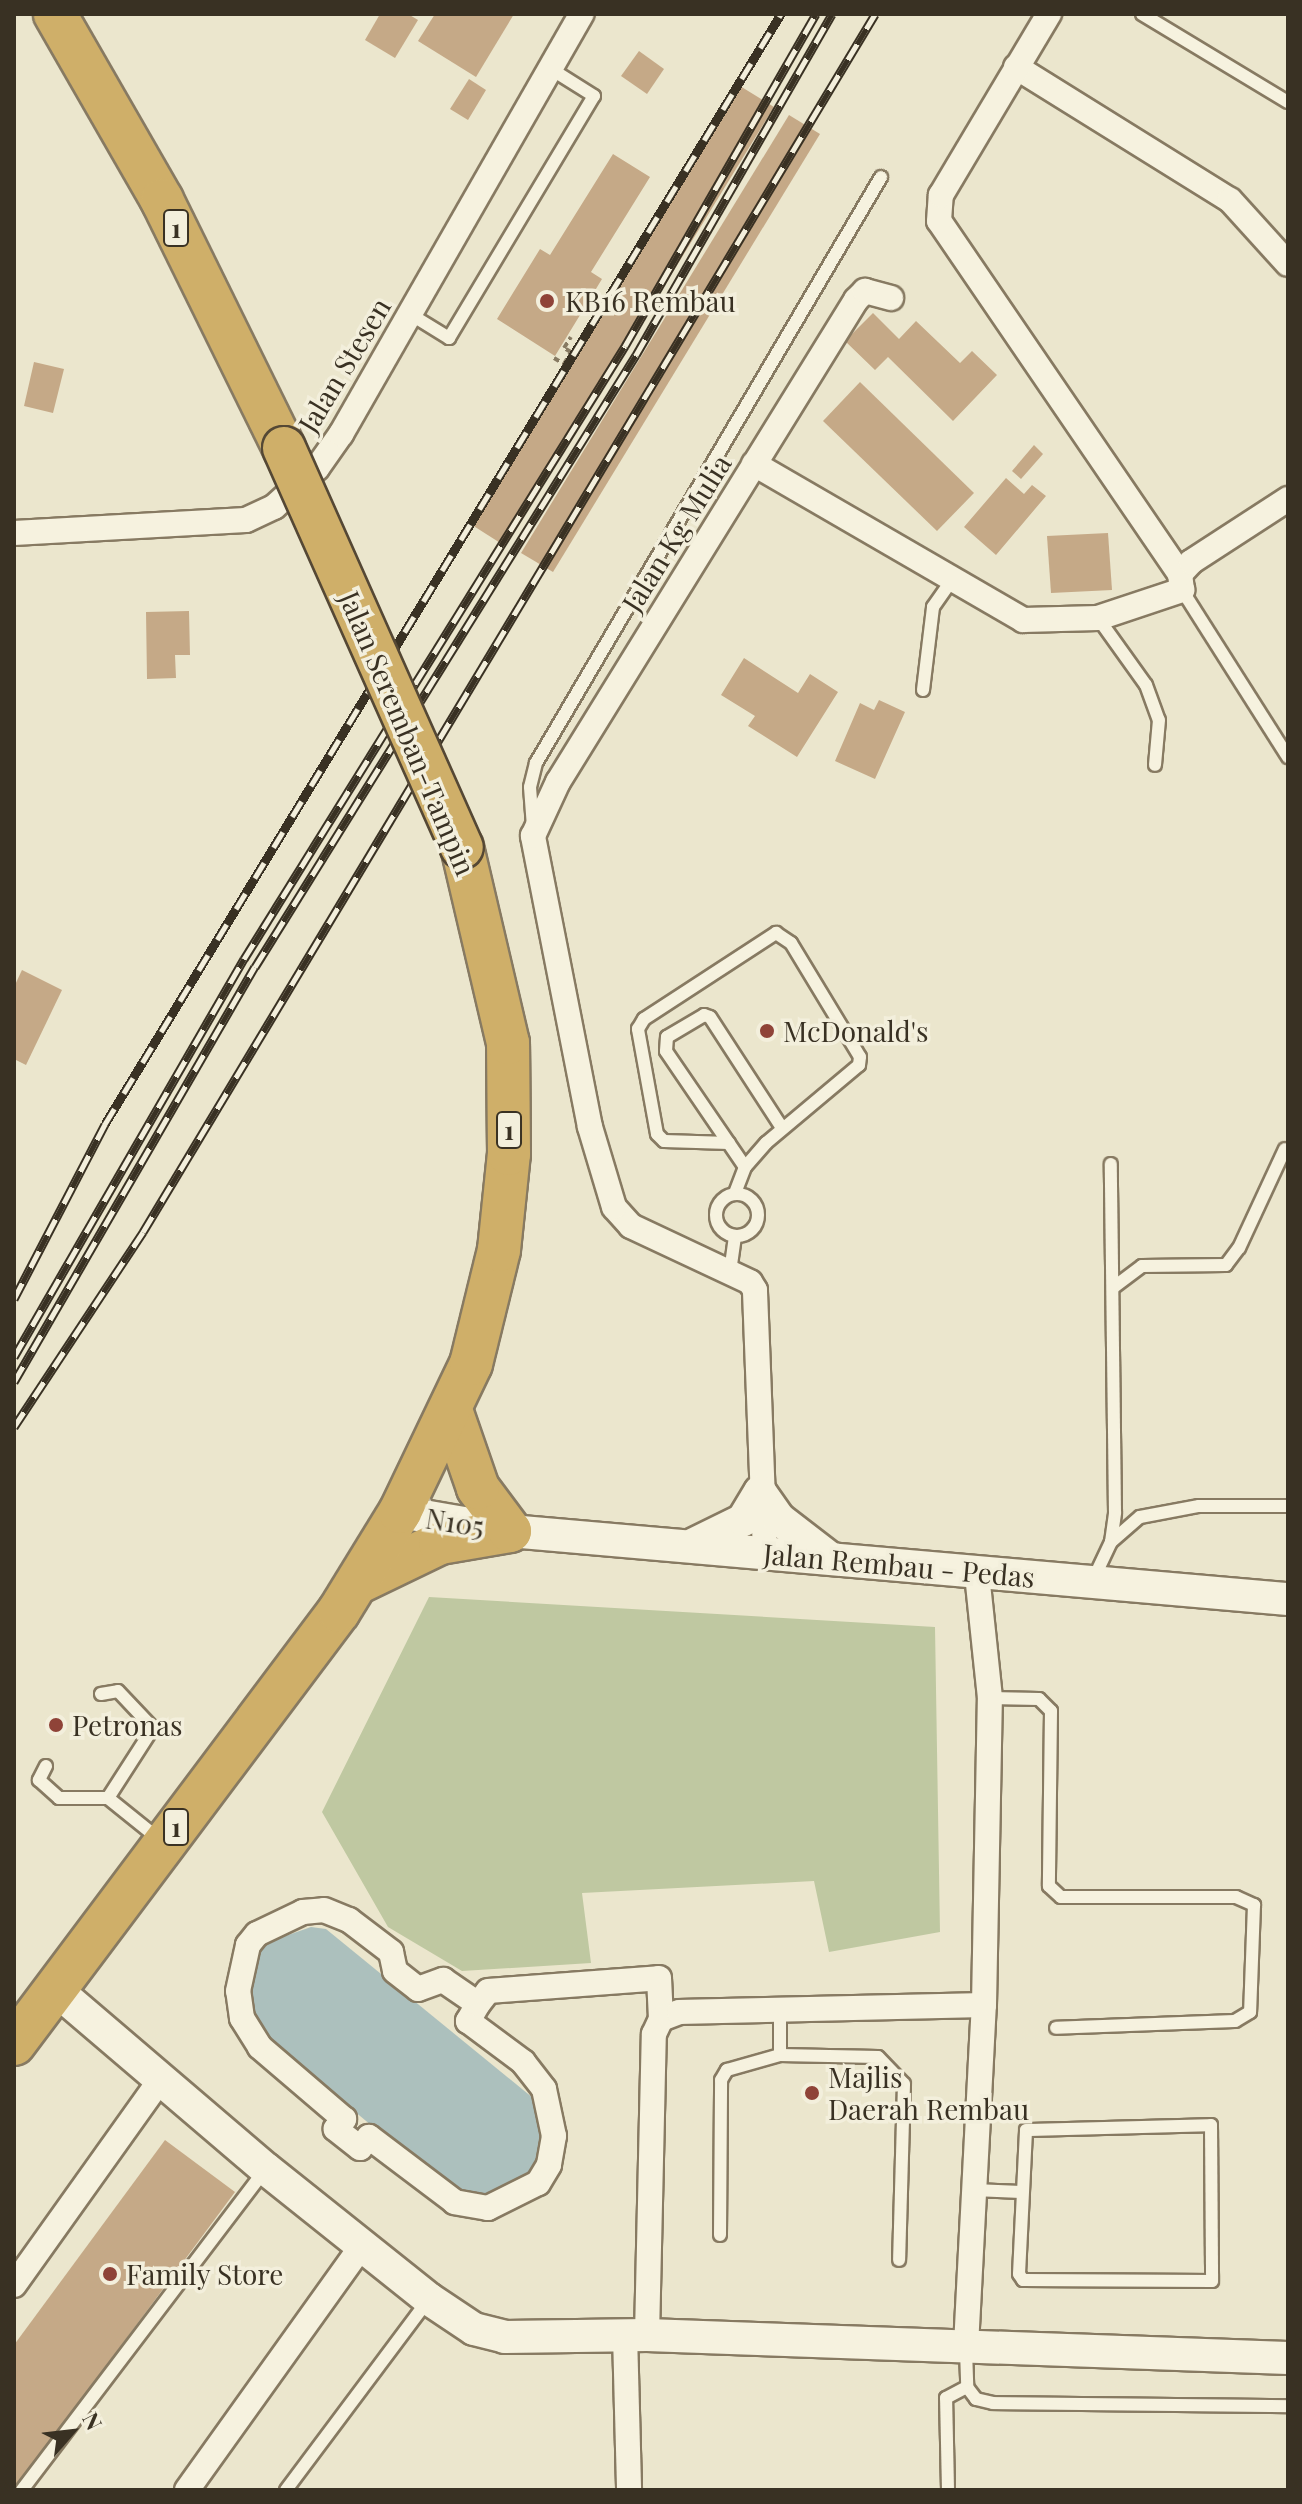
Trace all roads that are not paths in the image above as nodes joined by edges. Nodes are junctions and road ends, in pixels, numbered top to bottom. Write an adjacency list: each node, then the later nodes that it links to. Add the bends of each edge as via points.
1 (55, 14): 31 (highway, Jalan Seremban-Tampin / 1, bridge, via 162,200 284,448 462,847 508,1043 509,1154 499,1250 471,1364)
2 (582, 14): 6 (street, Jalan Stesen)
3 (1049, 14): 5 (street)
4 (1142, 14): 7 (lane)
5 (1016, 67): 9 (street, via 1230,200); 16 (street, via 941,195 939,221)
6 (551, 69): 11 (street, Jalan Stesen); 11 (lane, via 594,96 449,338)
7 (1288, 102)
8 (881, 177): 21 (lane, via 536,763 530,787)
9 (1288, 264)
10 (891, 298): 12 (street, Jalan Kg Mulia, via 865,291 856,300)
11 (410, 314): 14 (street, Jalan Stesen, via 341,434 317,468 274,507 246,520)
12 (754, 464): 15 (street); 21 (street, Jalan Kg Mulia, via 558,782)
13 (1288, 499): 16 (street)
14 (14, 533)
15 (952, 580): 17 (street, via 1023,620); 18 (lane, via 933,607)
16 (1181, 582): 17 (street); 19 (lane)
17 (1098, 618): 20 (lane, via 1146,685 1159,720)
18 (923, 690)
19 (1288, 757)
20 (1155, 765)
21 (533, 836): 29 (street, via 602,1181 631,1226)
22 (782, 1128): 23 (lane, via 717,1023 704,1015 664,1042); 23 (lane, via 849,1075 860,1057 791,943 776,933 644,1019 638,1029 657,1134 664,1141); 26 (lane)
23 (729, 1143): 26 (lane)
24 (1285, 1149): 30 (lane, via 1226,1265 1142,1266)
25 (1111, 1164): 30 (lane)
26 (745, 1167): 27 (lane)
27 (735, 1193): 28 (lane, via 717,1211 720,1227); 28 (lane, via 749,1197 758,1211 749,1233)
28 (735, 1236): 29 (lane)
29 (730, 1272): 32 (street, via 750,1282 757,1299)
30 (1114, 1287): 36 (lane)
31 (451, 1410): 34 (highway, Jalan Seremban-Tampin / 1); 35 (highway, via 478,1488)
32 (760, 1492): 37 (street, via 743,1520 726,1533); 38 (street); 39 (street, via 779,1519)
33 (1288, 1506): 36 (lane, via 1199,1506 1140,1517)
34 (400, 1512): 35 (street, N105 / N105); 41 (highway, Jalan Seremban-Tampin / 1)
35 (510, 1531): 37 (street, Jalan Rembau - Pedas / N105); 41 (highway, via 440,1543)
36 (1111, 1542): 42 (lane)
37 (687, 1547): 38 (street, Jalan Rembau - Pedas / N105)
38 (765, 1552): 39 (street, Jalan Rembau - Pedas / N105)
39 (827, 1556): 40 (street, Jalan Rembau - Pedas / N105)
40 (977, 1574): 42 (street, Jalan Rembau - Pedas / N105); 45 (street)
41 (357, 1583): 48 (highway, Jalan Seremban-Tampin / 1)
42 (1092, 1583): 43 (street, Jalan Rembau - Pedas / N105)
43 (1288, 1599)
44 (101, 1694): 47 (lane, via 118,1691 153,1728)
45 (990, 1698): 51 (street); 54 (lane, via 1039,1699 1051,1711 1049,1886 1061,1897 1236,1897 1254,1905 1250,2012 1235,2021)
46 (46, 1766): 47 (lane, via 39,1780 59,1798)
47 (108, 1798): 48 (lane)
48 (164, 1842): 49 (highway, Jalan Seremban-Tampin / 1)
49 (55, 1989): 55 (highway, Jalan Seremban-Tampin / 1); 57 (street)
50 (478, 2004): 50 (street, via 443,1980 418,1989 395,1971 391,1952 349,1920 324,1910 303,1912 257,1934 248,1945 238,1991 242,2018 260,2047 344,2119 336,2129 360,2148 369,2137 455,2202 488,2208 538,2183 549,2165 554,2136 544,2089 523,2062 468,2021); 53 (street, via 488,1991 659,1978)
51 (984, 2005): 52 (street); 59 (street)
52 (780, 2010): 53 (street, via 679,2012); 56 (lane)
53 (661, 2019): 66 (street, via 654,2034)
54 (1056, 2028)
55 (14, 2044)
56 (780, 2055): 61 (lane, via 736,2065 721,2080); 63 (lane, via 878,2057 900,2075 904,2084)
57 (159, 2082): 58 (street); 64 (street)
58 (266, 2169): 62 (street); 71 (lane)
59 (974, 2190): 60 (lane); 67 (street)
60 (1021, 2192): 60 (lane, via 1026,2130 1211,2125 1216,2276 1206,2282 1023,2280)
61 (720, 2235)
62 (362, 2246): 65 (street); 72 (street)
63 (899, 2260)
64 (14, 2285)
65 (429, 2299): 66 (street, via 474,2329 505,2337); 73 (lane)
66 (636, 2334): 67 (street); 74 (street)
67 (966, 2346): 68 (street); 69 (lane)
68 (1288, 2358)
69 (967, 2387): 70 (lane, via 976,2399 993,2403); 75 (lane, via 946,2398)
70 (1288, 2406)
71 (22, 2490)
72 (187, 2490)
73 (286, 2490)
74 (629, 2490)
75 (948, 2490)

